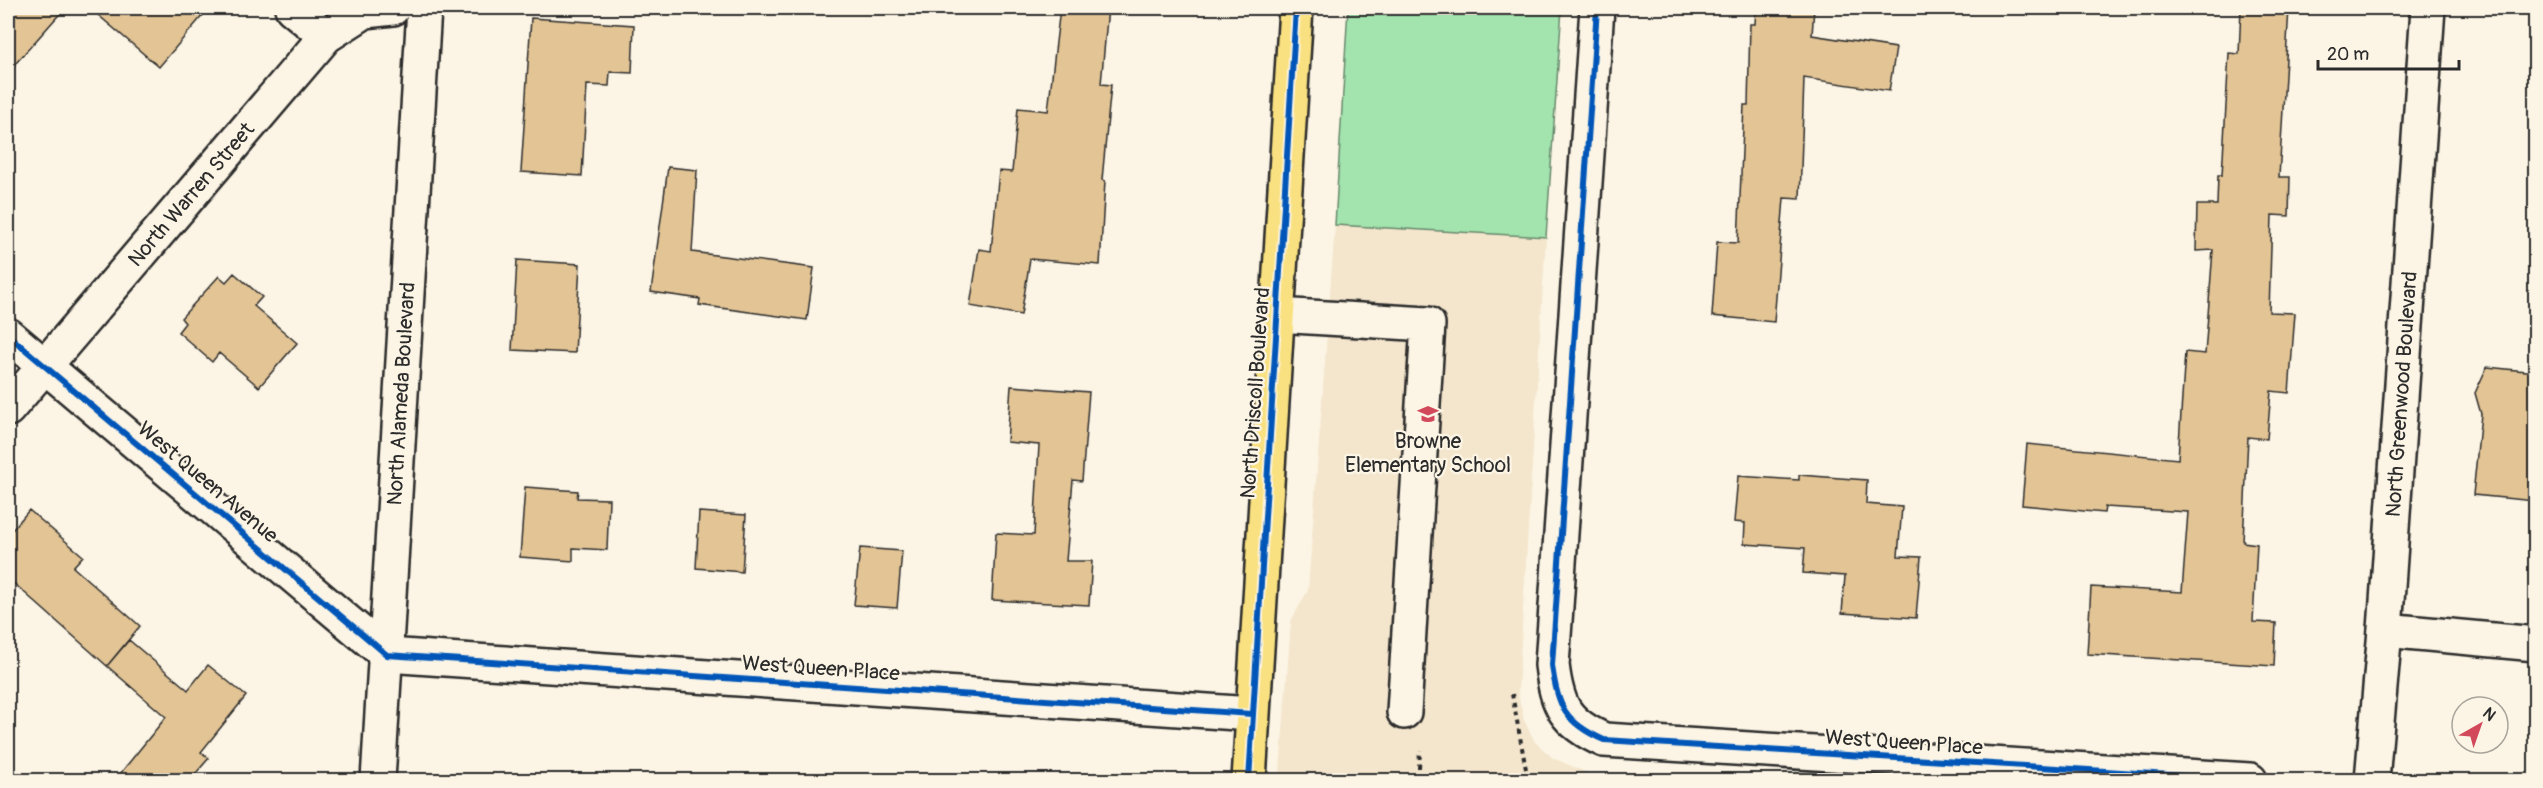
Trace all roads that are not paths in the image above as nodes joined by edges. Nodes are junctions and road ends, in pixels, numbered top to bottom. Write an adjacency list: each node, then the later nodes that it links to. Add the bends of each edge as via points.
1 (292, 8): 7 (street)
2 (393, 8): 7 (street, North Warren Street, via 365,11)
3 (424, 8): 14 (street, North Alameda Boulevard)
4 (1296, 8): 8 (main road, North Driscoll Boulevard)
5 (1597, 8): 19 (street, West Queen Place, via 1552,665 1555,690 1565,713 1583,730 1604,740)
6 (2428, 8): 12 (street, North Greenwood Boulevard)
7 (326, 36): 10 (street, North Warren Street)
8 (1276, 315): 15 (street, via 1428,324); 16 (main road, North Driscoll Boulevard)
9 (8, 335): 10 (street, West Queen Avenue)
10 (44, 366): 11 (street, North Warren Street); 14 (street, West Queen Avenue)
11 (8, 409)
12 (2385, 630): 13 (street); 20 (street, North Greenwood Boulevard)
13 (2535, 644)
14 (387, 655): 16 (street, West Queen Place); 17 (street, North Alameda Boulevard)
15 (1404, 712)
16 (1252, 714): 18 (main road, North Driscoll Boulevard)
17 (378, 780)
18 (1249, 780)
19 (2250, 780)
20 (2372, 780)

